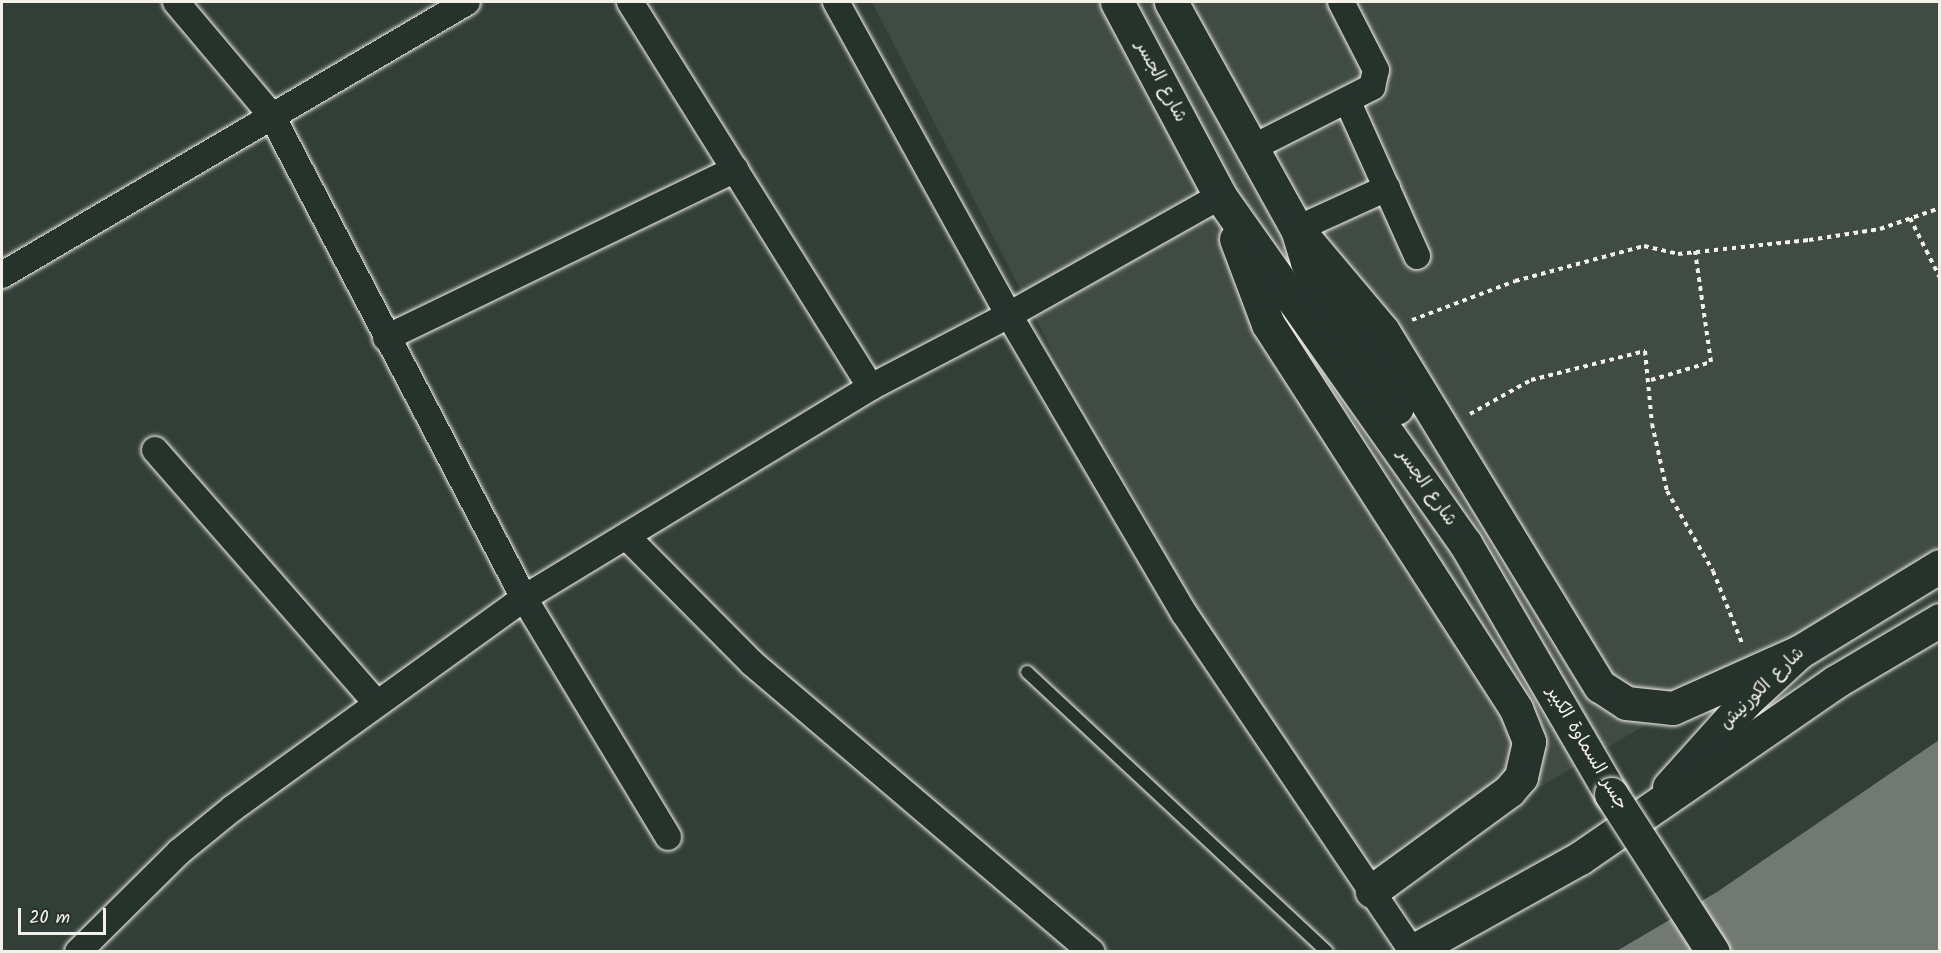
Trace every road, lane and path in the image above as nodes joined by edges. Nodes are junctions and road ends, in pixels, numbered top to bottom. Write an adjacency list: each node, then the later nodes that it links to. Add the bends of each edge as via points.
1 (176, 2): 9 (street)
2 (467, 2): 9 (street)
3 (630, 2): 11 (street)
4 (836, 2): 21 (street)
5 (1117, 2): 13 (main road, شارع الجسر)
6 (1171, 2): 10 (main road, شارع الجسر)
7 (1341, 2): 8 (street, via 1376,70 1372,87)
8 (1347, 100): 10 (street); 12 (street)
9 (272, 116): 19 (street); 23 (street)
10 (1252, 147): 16 (main road, شارع الجسر)
11 (735, 169): 23 (street); 25 (street)
12 (1387, 188): 16 (street); 18 (street)
13 (1220, 196): 21 (street); 29 (main road, شارع الجسر); 39 (main road, via 1268,324 1516,709 1529,742 1521,777 1509,791)
14 (1940, 208): 15 (path)
15 (1910, 218): 17 (path, via 1880,229 1809,240); 20 (path)
16 (1297, 229): 22 (main road); 29 (main road, شارع الجسر, via 1307,262 1420,446)
17 (1695, 251): 22 (path, via 1677,254 1644,246 1515,280); 24 (path, via 1711,362)
18 (1417, 256)
19 (3, 271)
20 (1940, 278)
21 (1009, 315): 25 (street); 39 (street, via 1184,613)
22 (1383, 331): 26 (main road)
23 (386, 338): 31 (street)
24 (1651, 380): 26 (path, via 1645,351 1602,361 1531,380); 35 (path, via 1652,424 1667,491 1713,571)
25 (871, 387): 28 (street)
26 (1443, 429): 35 (main road, via 1590,673 1612,696 1641,708 1673,708)
27 (155, 450): 36 (street)
28 (627, 537): 31 (street); 41 (street, via 752,663)
29 (1465, 543): 44 (main road, جسر السماوة الكبير, bridge, via 1611,794)
30 (1940, 566): 33 (main road, شارع الكورنيش)
31 (524, 598): 36 (street); 38 (street)
32 (1940, 620): 37 (main road, شارع الكورنيش, via 1835,682)
33 (1799, 652): 35 (main road); 37 (main road, شارع الكورنيش, via 1747,700)
34 (1027, 672): 42 (lane)
35 (1755, 673)
36 (377, 704): 40 (street, via 179,852)
37 (1639, 819): 43 (main road, شارع الكورنيش)
38 (668, 837)
39 (1372, 891): 43 (street)
40 (78, 951)
41 (1092, 951)
42 (1327, 951)
43 (1412, 951)
44 (1713, 951)

